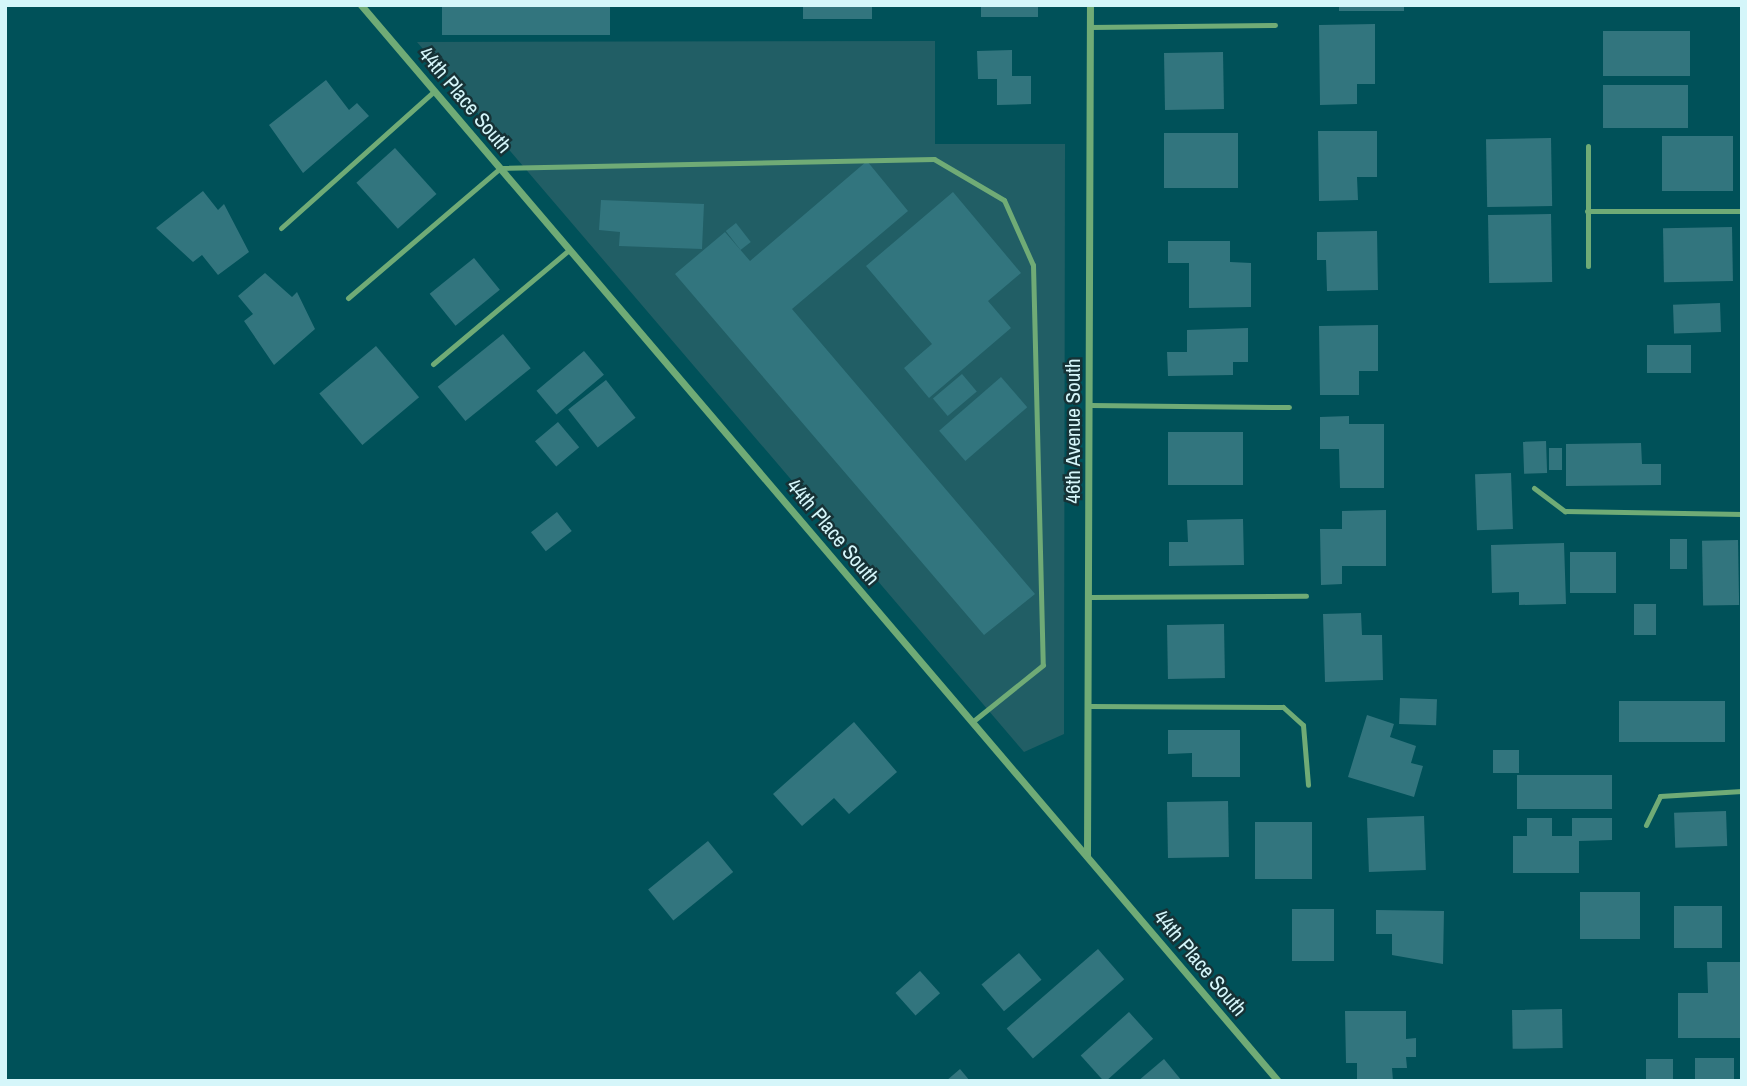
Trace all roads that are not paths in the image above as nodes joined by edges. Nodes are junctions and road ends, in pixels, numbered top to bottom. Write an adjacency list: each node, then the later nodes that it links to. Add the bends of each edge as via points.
1 (361, 5): 5 (street, 44th Place South)
2 (1090, 5): 4 (street, 46th Avenue South)
3 (1275, 24): 4 (lane)
4 (1090, 27): 15 (street, 46th Avenue South)
5 (434, 91): 7 (street, 44th Place South); 10 (lane)
6 (1588, 146): 8 (lane)
7 (500, 168): 11 (street, 44th Place South); 13 (lane); 22 (lane, via 934,159 1004,200 1032,265 1043,665)
8 (1587, 211): 9 (lane); 12 (lane)
9 (1742, 211)
10 (281, 228)
11 (569, 250): 14 (lane); 22 (street, 44th Place South)
12 (1588, 267)
13 (348, 298)
14 (433, 364)
15 (1090, 405): 16 (lane); 20 (street, 46th Avenue South)
16 (1289, 407)
17 (1534, 488): 18 (lane, via 1565,511)
18 (1742, 514)
19 (1306, 596): 20 (lane)
20 (1090, 597): 21 (street, 46th Avenue South)
21 (1090, 706): 23 (lane, via 1283,707 1303,725); 26 (street, 46th Avenue South)
22 (972, 722): 26 (street, 44th Place South)
23 (1308, 785)
24 (1742, 792): 25 (lane, via 1660,796)
25 (1646, 825)
26 (1087, 856): 27 (street, 44th Place South)
27 (1278, 1081)

